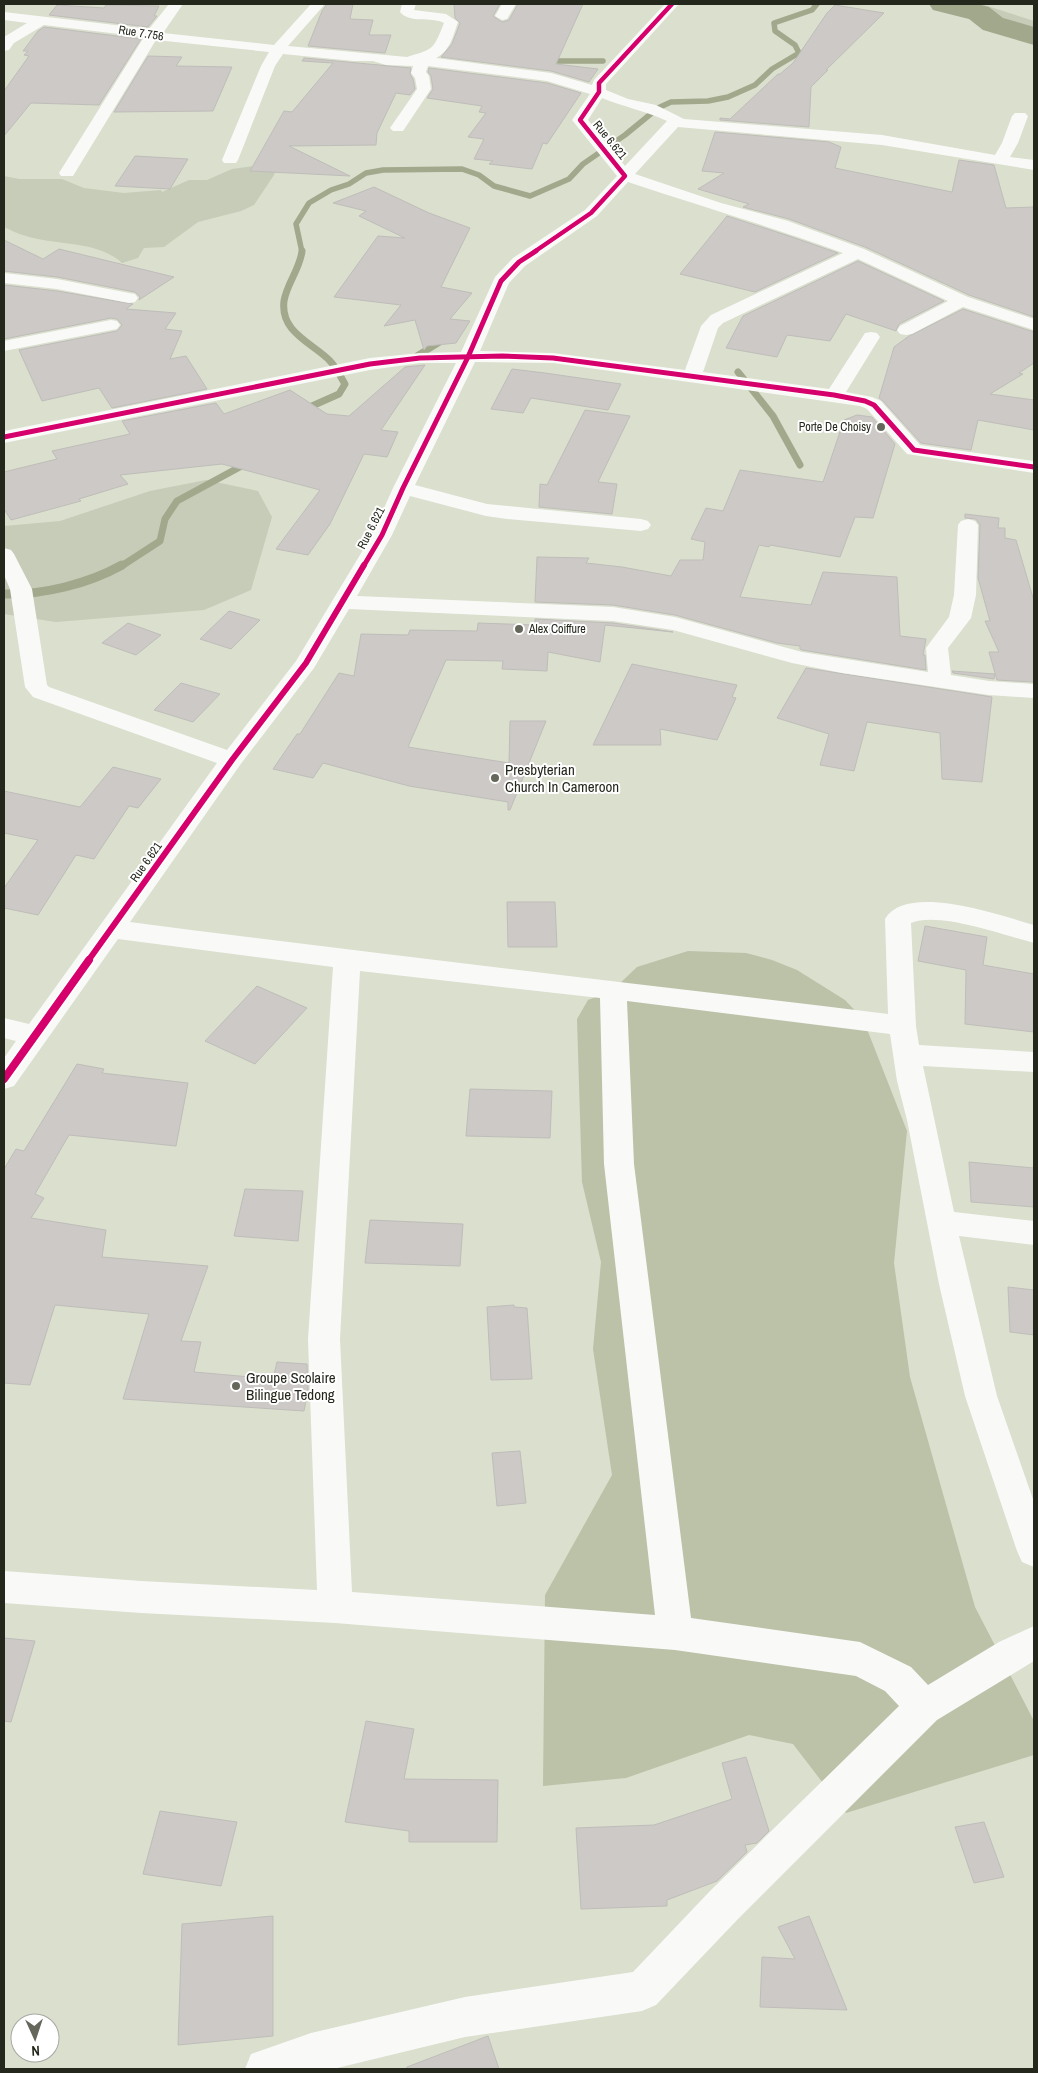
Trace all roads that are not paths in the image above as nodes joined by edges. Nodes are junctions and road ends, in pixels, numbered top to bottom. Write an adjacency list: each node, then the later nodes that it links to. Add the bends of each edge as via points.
1 (176, 4): 7 (street)
2 (318, 4): 9 (street)
3 (409, 4): 10 (street, via 408,12 412,14 451,22 439,52)
4 (672, 4): 11 (street, Rue 6.621, via 599,83)
5 (43, 14): 6 (street, Rue 7.756); 7 (street, Rue 7.756); 8 (street)
6 (4, 16)
7 (153, 34): 9 (street, Rue 7.756); 18 (street)
8 (4, 47)
9 (279, 48): 10 (street, Rue 7.756); 15 (street, via 268,66)
10 (415, 62): 11 (street, via 551,77); 14 (street, via 424,89)
11 (599, 92): 13 (street, via 651,108); 19 (street, Rue 6.621, via 580,120)
12 (1020, 116): 16 (street)
13 (676, 120): 16 (street, via 692,125 882,140); 19 (street)
14 (398, 128)
15 (230, 160)
16 (1000, 160): 17 (street)
17 (1034, 165)
18 (67, 173)
19 (625, 176): 20 (street, via 782,225); 29 (street, Rue 6.621, via 591,213 519,262 501,281)
20 (858, 253): 23 (street); 30 (street, via 717,319 710,326)
21 (4, 278): 22 (street, via 57,284)
22 (128, 298)
23 (962, 302): 25 (street); 26 (street)
24 (111, 325): 28 (street)
25 (1034, 325)
26 (906, 330)
27 (871, 337): 31 (street)
28 (4, 346)
29 (468, 357): 30 (street, via 553,358); 32 (street, via 420,358 352,368); 34 (street, Rue 6.621)
30 (692, 376): 31 (street)
31 (834, 395): 33 (street, via 874,406 914,450)
32 (4, 437)
33 (1034, 468)
34 (403, 488): 35 (street, via 486,510); 38 (street, Rue 6.621, via 382,535)
35 (641, 525)
36 (968, 525): 39 (street, via 965,596 960,618 937,648)
37 (4, 554): 41 (street, via 23,597 36,687 41,692)
38 (344, 602): 39 (street, via 639,617 800,658); 41 (street, Rue 6.621, via 306,663)
39 (940, 681): 40 (street)
40 (1034, 692)
41 (232, 760): 42 (street, Rue 6.621)
42 (113, 930): 44 (street); 47 (street, Rue 6.621)
43 (1034, 934): 48 (street, via 944,911 917,910 898,919)
44 (347, 960): 45 (street); 55 (street, via 324,1339)
45 (612, 990): 48 (street, via 830,1019); 56 (street, via 619,1164)
46 (4, 1028): 47 (street)
47 (34, 1035): 50 (street, Rue 6.621)
48 (904, 1040): 49 (street); 51 (street)
49 (1034, 1062)
50 (4, 1080)
51 (941, 1222): 52 (street); 53 (street, via 981,1396)
52 (1034, 1233)
53 (1034, 1551)
54 (4, 1587): 55 (street)
55 (335, 1607): 56 (street)
56 (674, 1633): 58 (street, via 860,1659 898,1679)
57 (1034, 1643): 58 (street)
58 (924, 1708): 59 (street, via 724,1905 642,1991 465,2017 311,2054)
59 (266, 2069)

